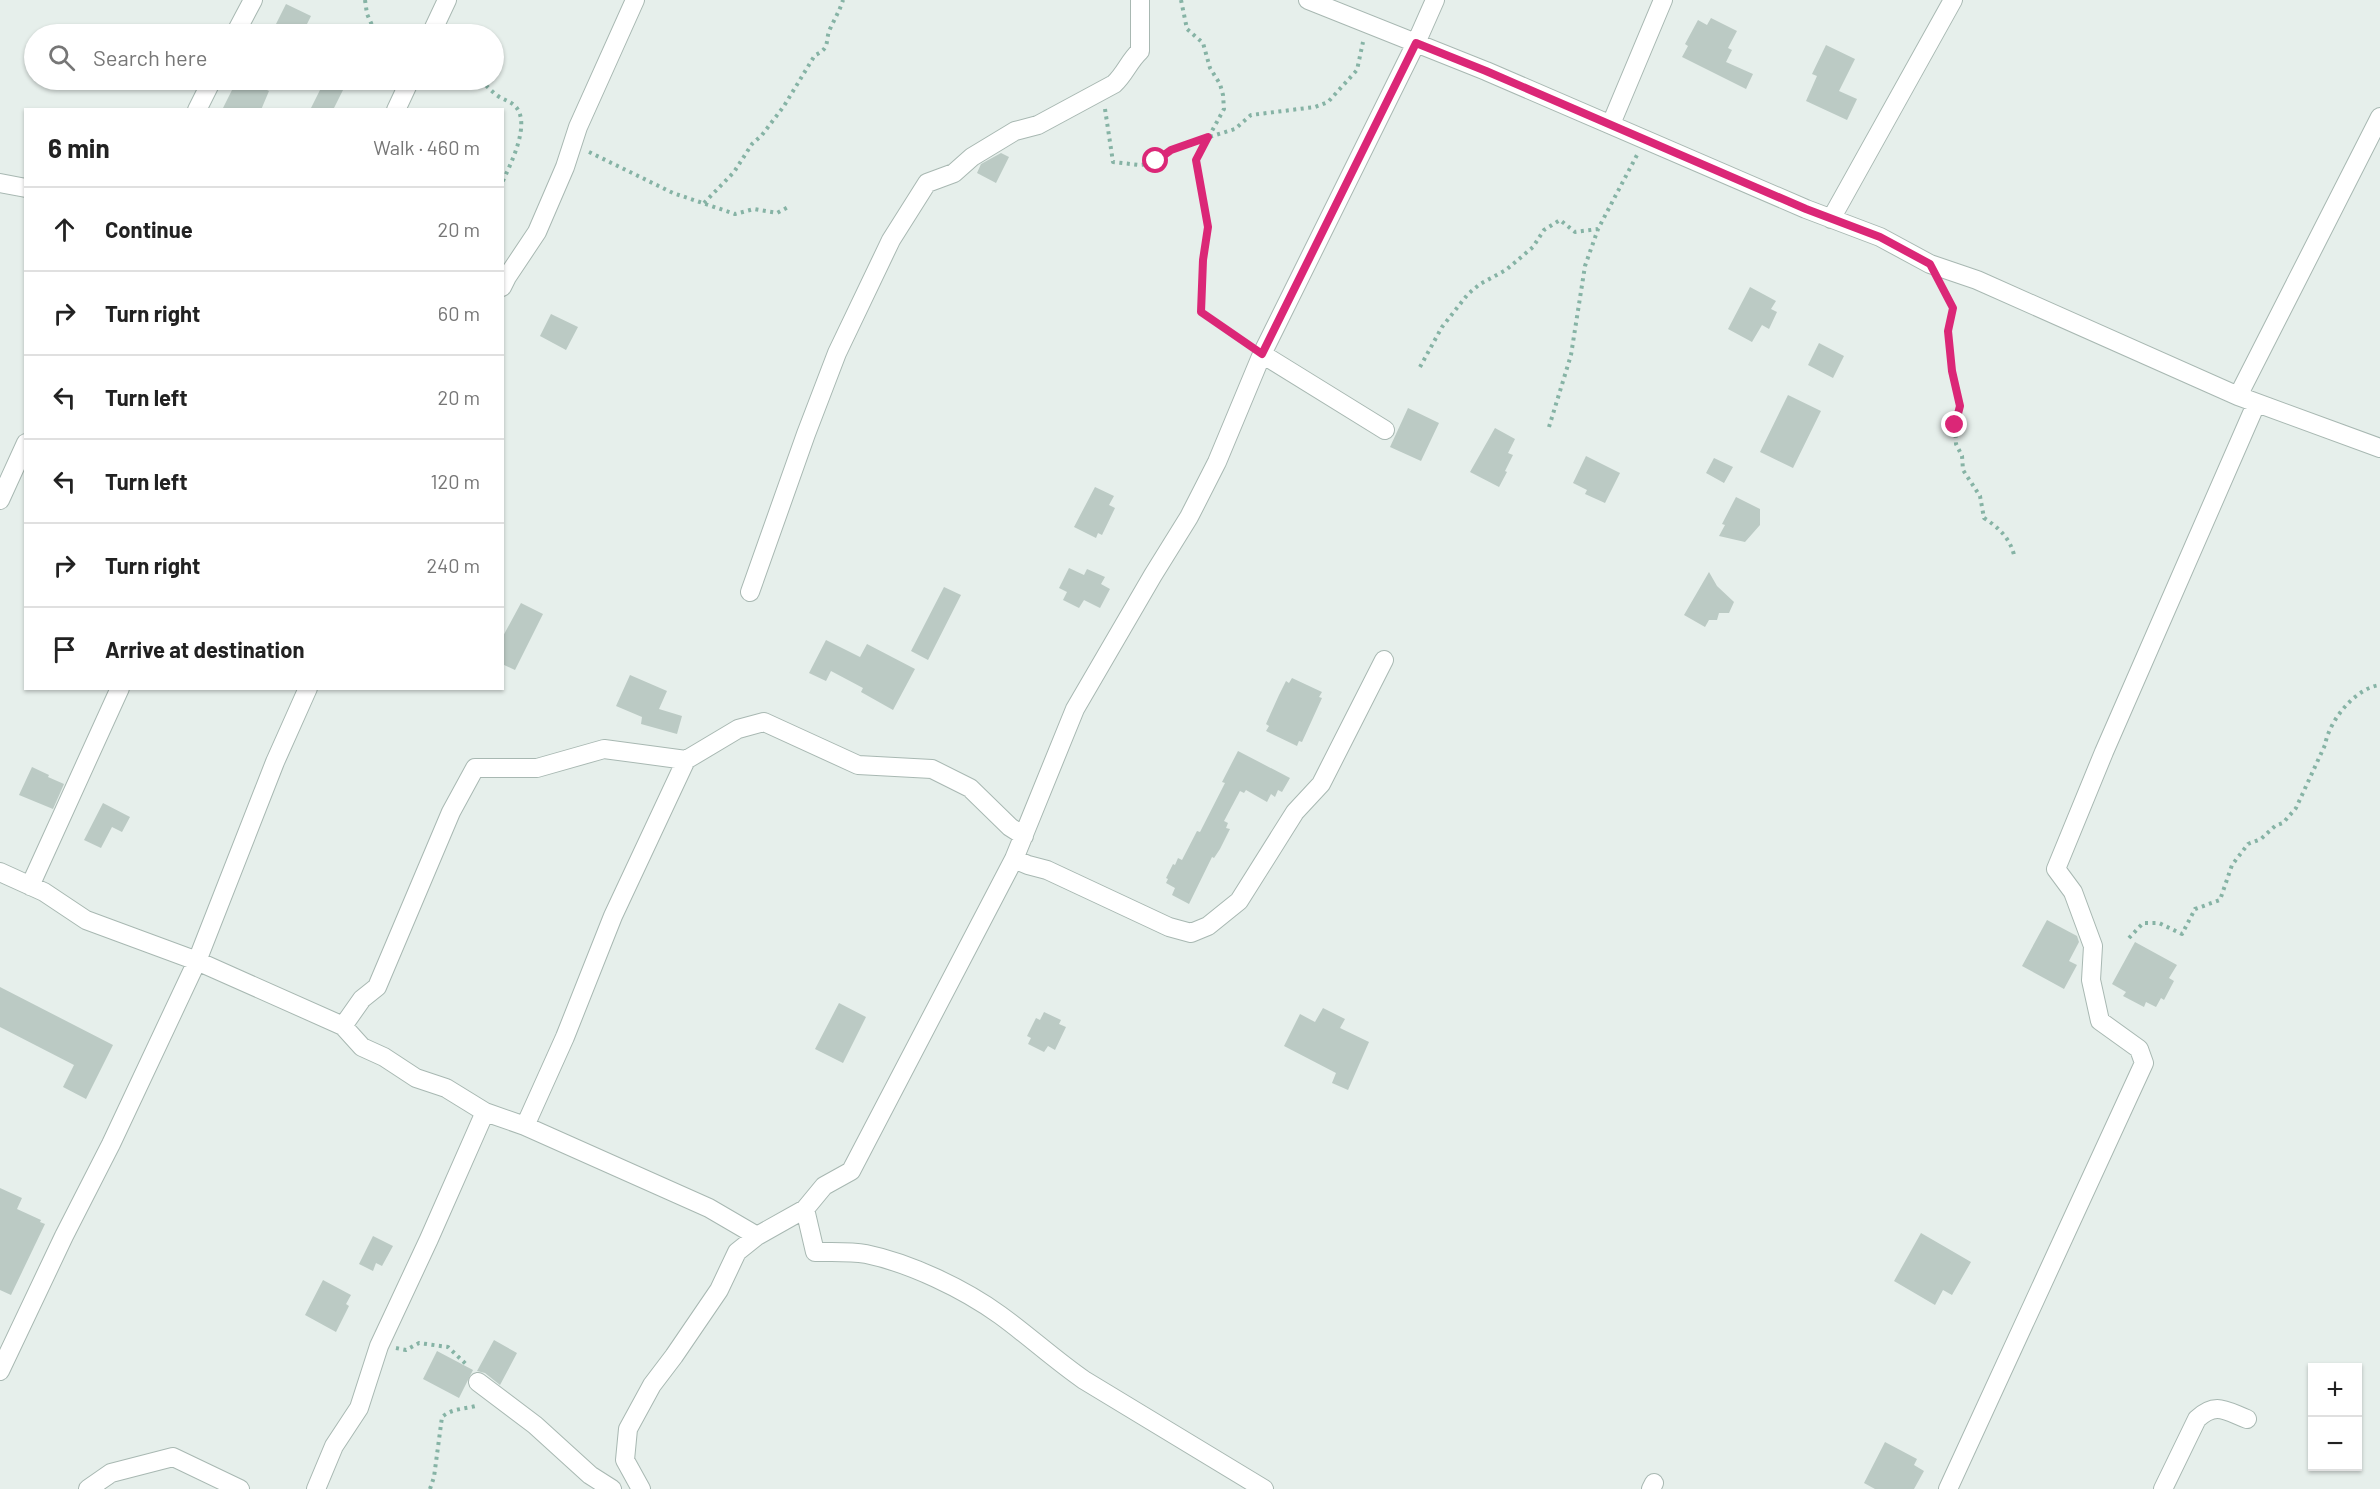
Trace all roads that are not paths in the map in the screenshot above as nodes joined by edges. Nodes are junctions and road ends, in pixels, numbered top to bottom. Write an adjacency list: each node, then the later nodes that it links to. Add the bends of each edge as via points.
1 (253, 0): 9 (street)
2 (447, 0): 10 (street)
3 (634, 0): 21 (street, via 537,232)
4 (1140, 0): 29 (street, via 1140,51 1123,76 1038,125 1015,131 954,172 927,183 891,240 837,353)
5 (1308, 0): 11 (street)
6 (1435, 0): 11 (street)
7 (1663, 0): 17 (street)
8 (1953, 0): 20 (street)
9 (240, 24)
10 (436, 24)
11 (1416, 43): 17 (street); 22 (street)
12 (207, 90): 14 (street)
13 (405, 90): 15 (street)
14 (197, 108)
15 (397, 108)
16 (2380, 117): 23 (street)
17 (1611, 124): 20 (street)
18 (0, 183): 19 (street)
19 (24, 188)
20 (1831, 219): 23 (street, via 1880,237 1930,264 1988,284)
21 (504, 283)
22 (1262, 354): 25 (street); 34 (street, via 1217,462 1189,517 1075,709)
23 (2238, 396): 24 (street)
24 (2256, 404): 27 (street); 53 (street, via 2056,869 2073,892 2093,946 2091,980 2100,1021 2139,1049 2144,1064)
25 (1385, 430)
26 (24, 447): 28 (street)
27 (2380, 448)
28 (0, 500)
29 (750, 592)
30 (1384, 660): 35 (street, via 1321,784 1294,812 1239,901 1208,926 1191,933 1169,927 1047,870)
31 (119, 690): 37 (street)
32 (307, 690): 38 (street)
33 (686, 760): 34 (street, via 738,729 764,722 858,765 932,769 970,789); 39 (street, via 604,748 537,768 475,768 451,812 377,987 362,999); 41 (street, via 613,916)
34 (1024, 836): 35 (street)
35 (1014, 859): 42 (street, via 851,1171 824,1186)
36 (0, 872): 37 (street)
37 (30, 886): 38 (street, via 86,920)
38 (197, 961): 39 (street); 44 (street)
39 (343, 1026): 40 (street, via 362,1047)
40 (485, 1112): 41 (street); 49 (street, via 379,1346 359,1408 333,1446)
41 (525, 1126): 43 (street, via 709,1208)
42 (805, 1209): 43 (street); 52 (street, via 815,1252 864,1253 898,1263 954,1288 997,1313 1084,1380)
43 (757, 1236): 51 (street, via 737,1252 719,1290 652,1384 628,1429 625,1460)
44 (0, 1371)
45 (478, 1382): 50 (street)
46 (2247, 1419): 54 (street, via 2218,1407 2205,1411 2197,1419)
47 (88, 1489): 48 (street, via 111,1473 173,1457)
48 (240, 1489)
49 (316, 1489)
50 (612, 1489)
51 (641, 1489)
52 (1264, 1489)
53 (1948, 1489)
54 (2163, 1489)

